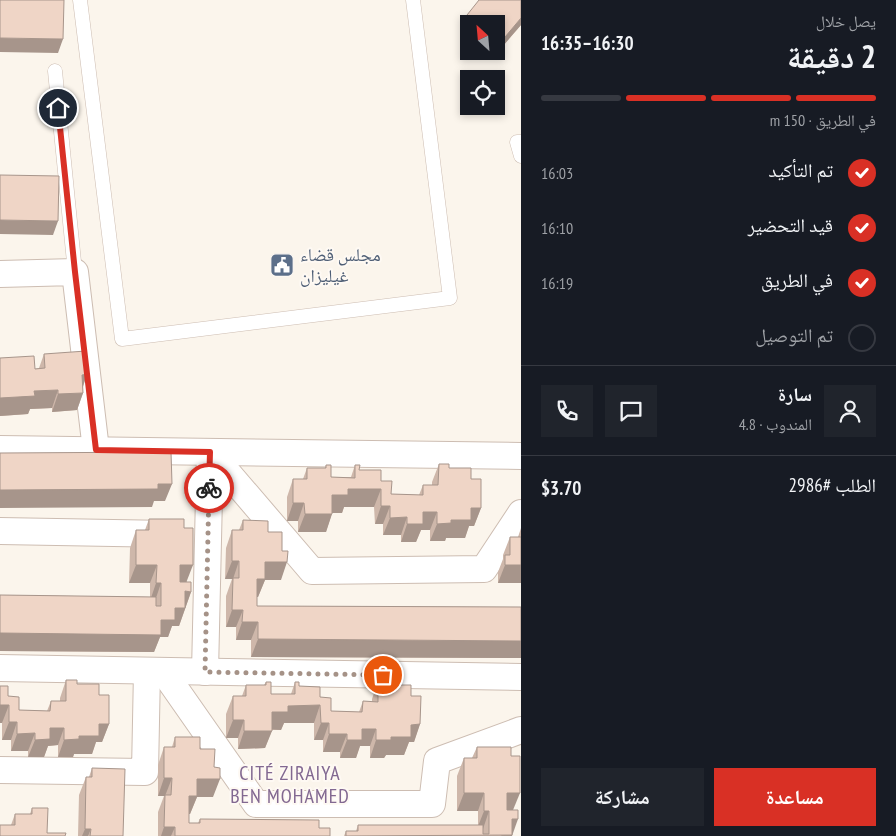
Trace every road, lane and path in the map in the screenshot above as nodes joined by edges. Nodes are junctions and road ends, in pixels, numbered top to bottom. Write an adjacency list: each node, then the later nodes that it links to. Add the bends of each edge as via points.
1 (80, 0): 2 (lane, via 122,339 450,298)
2 (413, 0)
3 (54, 71): 6 (lane)
4 (521, 142): 5 (lane, via 517,142)
5 (521, 156)
6 (75, 272): 7 (street); 9 (street)
7 (0, 274)
8 (0, 449): 9 (street)
9 (96, 450): 10 (street)
10 (210, 452): 11 (street); 12 (street, via 312,571 484,569); 14 (street)
11 (521, 456)
12 (521, 512)
13 (0, 531): 14 (street)
14 (208, 534): 17 (street)
15 (0, 668): 16 (street)
16 (155, 671): 17 (street); 19 (street, via 256,804 432,804 437,760); 20 (street, via 145,772)
17 (205, 672): 18 (street)
18 (521, 677)
19 (521, 730)
20 (0, 770)

